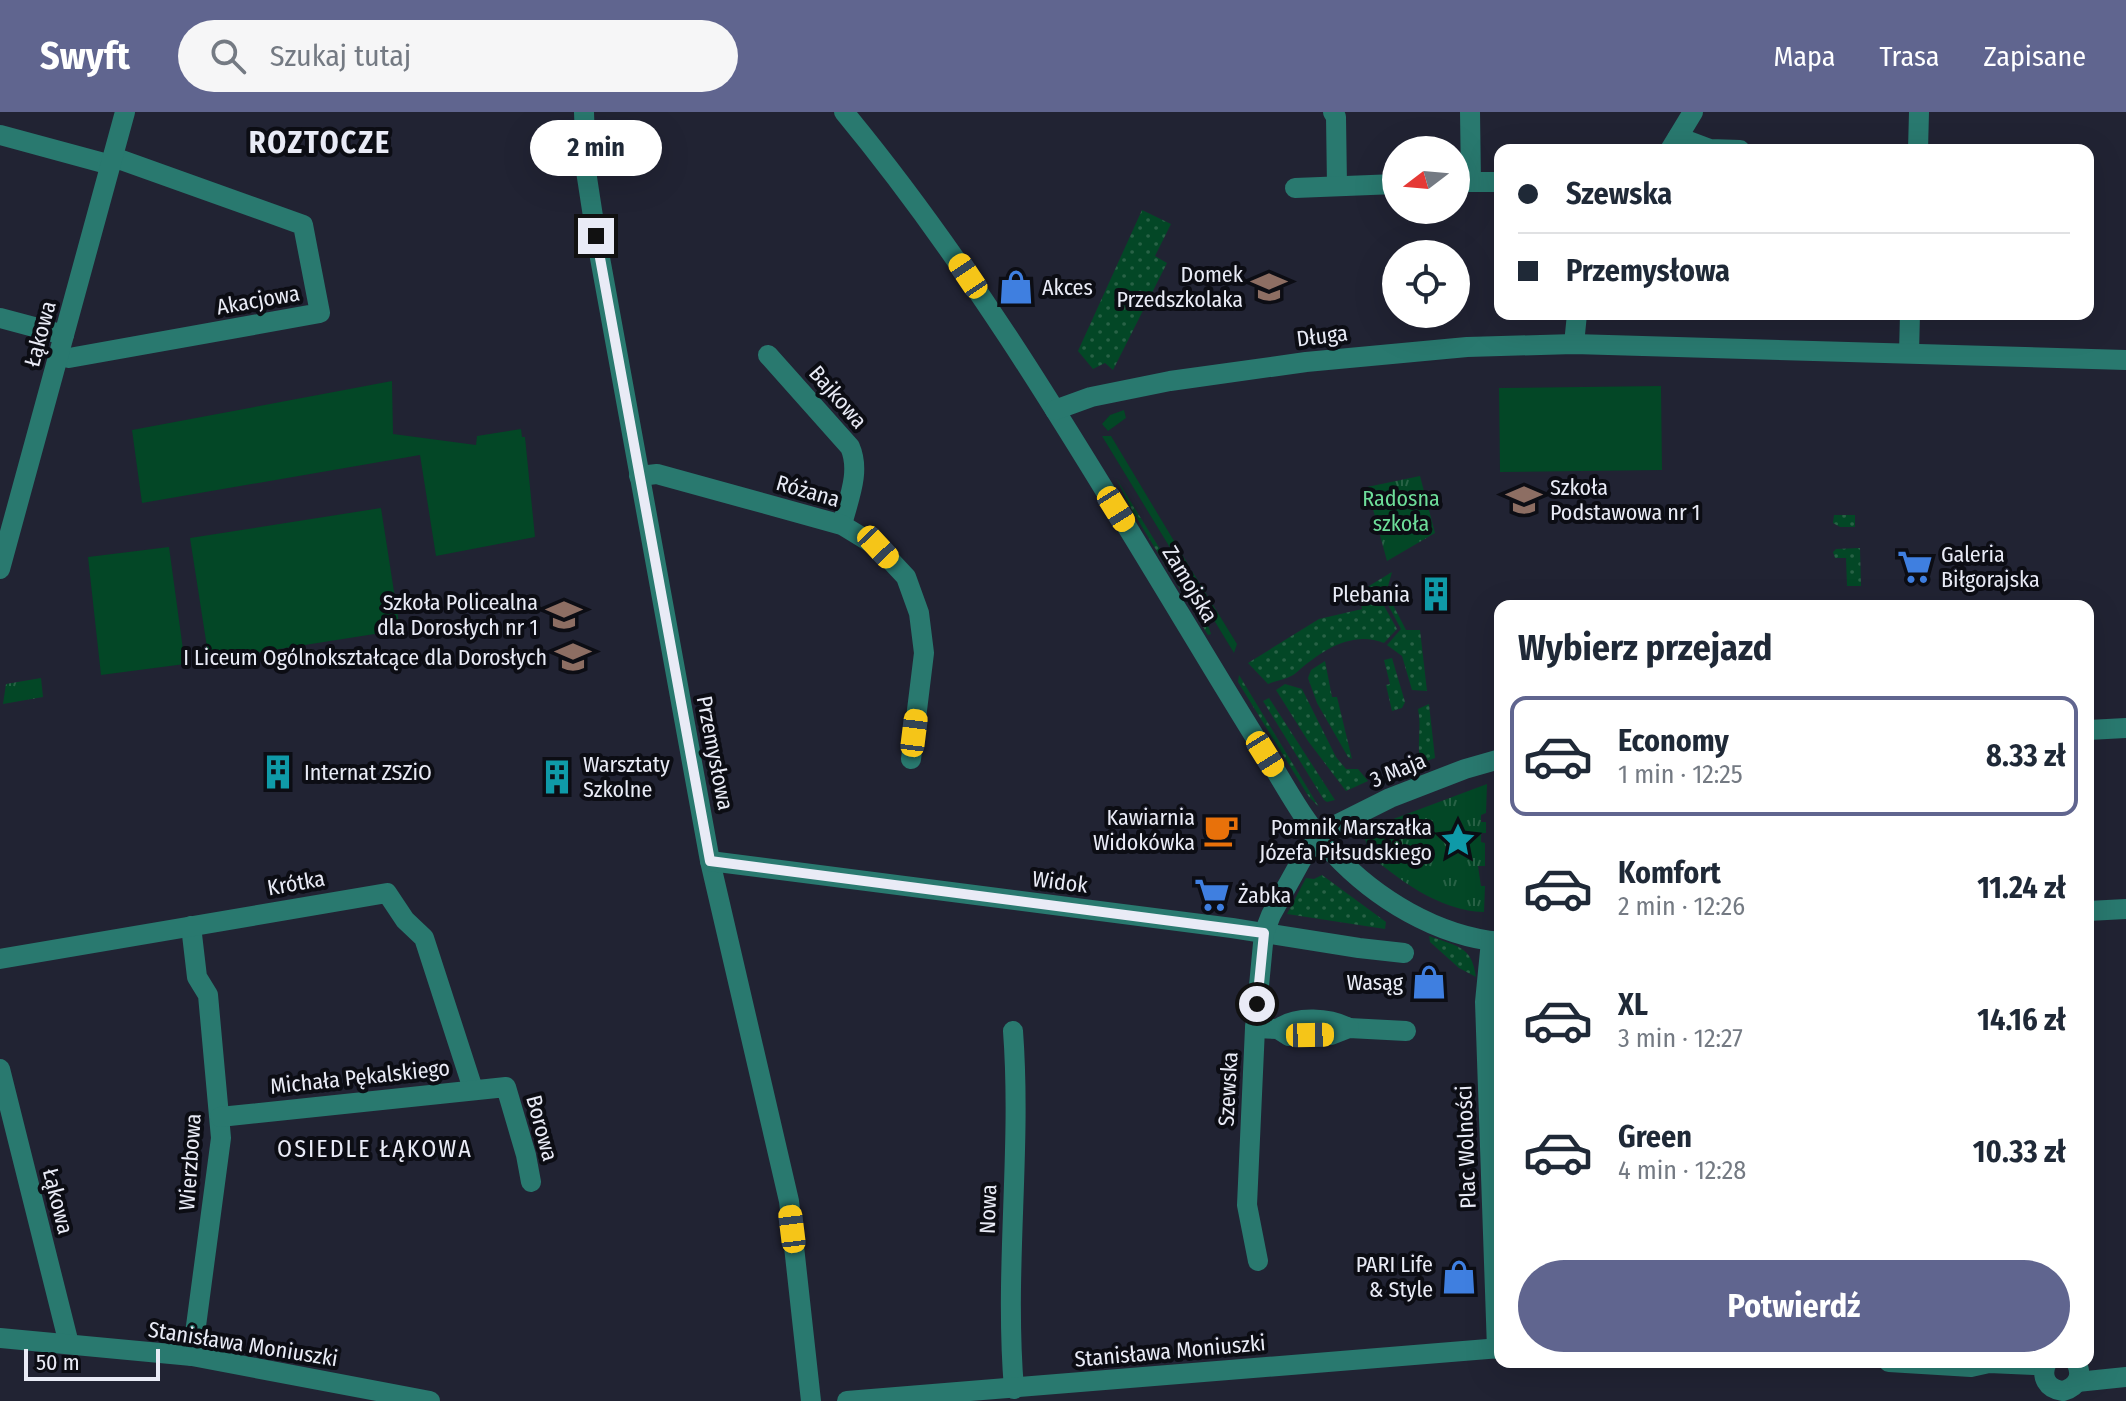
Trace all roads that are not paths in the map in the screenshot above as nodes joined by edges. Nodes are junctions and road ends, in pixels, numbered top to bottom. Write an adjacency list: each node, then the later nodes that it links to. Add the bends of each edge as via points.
1 (125, 112): 12 (street, Łąkowa)
2 (584, 112): 28 (street, Przemysłowa, via 586,171)
3 (844, 112): 27 (street, Zamojska, via 955,257)
4 (1333, 112): 16 (street)
5 (1470, 112): 9 (street)
6 (1693, 112): 10 (street)
7 (1919, 112): 11 (street)
8 (0, 135): 12 (street)
9 (1468, 136)
10 (1674, 143)
11 (1918, 144)
12 (112, 161): 21 (street, Łąkowa); 25 (street, Akacjowa, via 303,225 320,313)
13 (1470, 182): 14 (street)
14 (1494, 182)
15 (1382, 184): 16 (street)
16 (1337, 186): 17 (street)
17 (1295, 188)
18 (0, 318): 21 (street)
19 (1576, 320): 22 (street)
20 (1910, 320): 23 (street)
21 (64, 335): 25 (street, Łąkowa)
22 (1574, 344): 23 (street, Długa); 27 (street, Długa, via 1416,350 1291,364 1108,393)
23 (1909, 353): 26 (street, Długa)
24 (768, 355): 29 (street, Bajkowa, via 856,459)
25 (59, 356): 30 (street, Łąkowa)
26 (2126, 360)
27 (1055, 410): 35 (street, Zamojska)
28 (639, 476): 29 (street, Różana, via 657,474); 36 (street, Przemysłowa)
29 (842, 525): 33 (street, Różana, via 878,547 906,577 919,613 924,653)
30 (0, 569)
31 (2126, 728): 32 (street)
32 (2094, 730)
33 (911, 759)
34 (1494, 760): 35 (street, 3 Maja, via 1390,798)
35 (1319, 837): 40 (street, Szewska); 41 (street, Zamojska, via 1362,880 1405,909 1447,930)
36 (710, 861): 40 (street, Widok); 66 (street, Przemysłowa, via 789,1201)
37 (2126, 909): 38 (street)
38 (2094, 911)
39 (191, 926): 44 (street, Krótka); 50 (street, Krótka, via 387,893 424,938); 51 (street, Wierzbowa, via 197,977 208,995)
40 (1264, 933): 42 (street, Widok); 45 (street, Szewska)
41 (1494, 942)
42 (1404, 953)
43 (1494, 953): 53 (street, Plac Wolności, via 1485,1002)
44 (0, 959)
45 (1255, 1028): 47 (street, via 1278,1029 1289,1036 1331,1035 1349,1028); 54 (street, Szewska, via 1247,1205)
46 (1013, 1031): 64 (street, Nowa, via 1009,1297)
47 (1406, 1031)
48 (0, 1069): 56 (street, Łąkowa)
49 (506, 1087): 50 (street, Michała Pękalskiego); 52 (street, Borowa)
50 (473, 1089): 51 (street, Michała Pękalskiego)
51 (220, 1117): 58 (street, Wierzbowa)
52 (531, 1182)
53 (1494, 1242)
54 (1258, 1261)
55 (0, 1338): 56 (street, Stanisława Moniuszki)
56 (69, 1344): 58 (street, Stanisława Moniuszki)
57 (1494, 1348): 64 (street, Stanisława Moniuszki)
58 (192, 1356): 65 (street, Stanisława Moniuszki)
59 (2126, 1364): 63 (street)
60 (1973, 1368): 62 (street, via 1987,1375)
61 (2126, 1377): 63 (street)
62 (2048, 1378): 63 (street, via 2060,1391)
63 (2075, 1379)
64 (1014, 1389): 67 (street, Stanisława Moniuszki)
65 (430, 1401)
66 (811, 1401)
67 (847, 1401)

